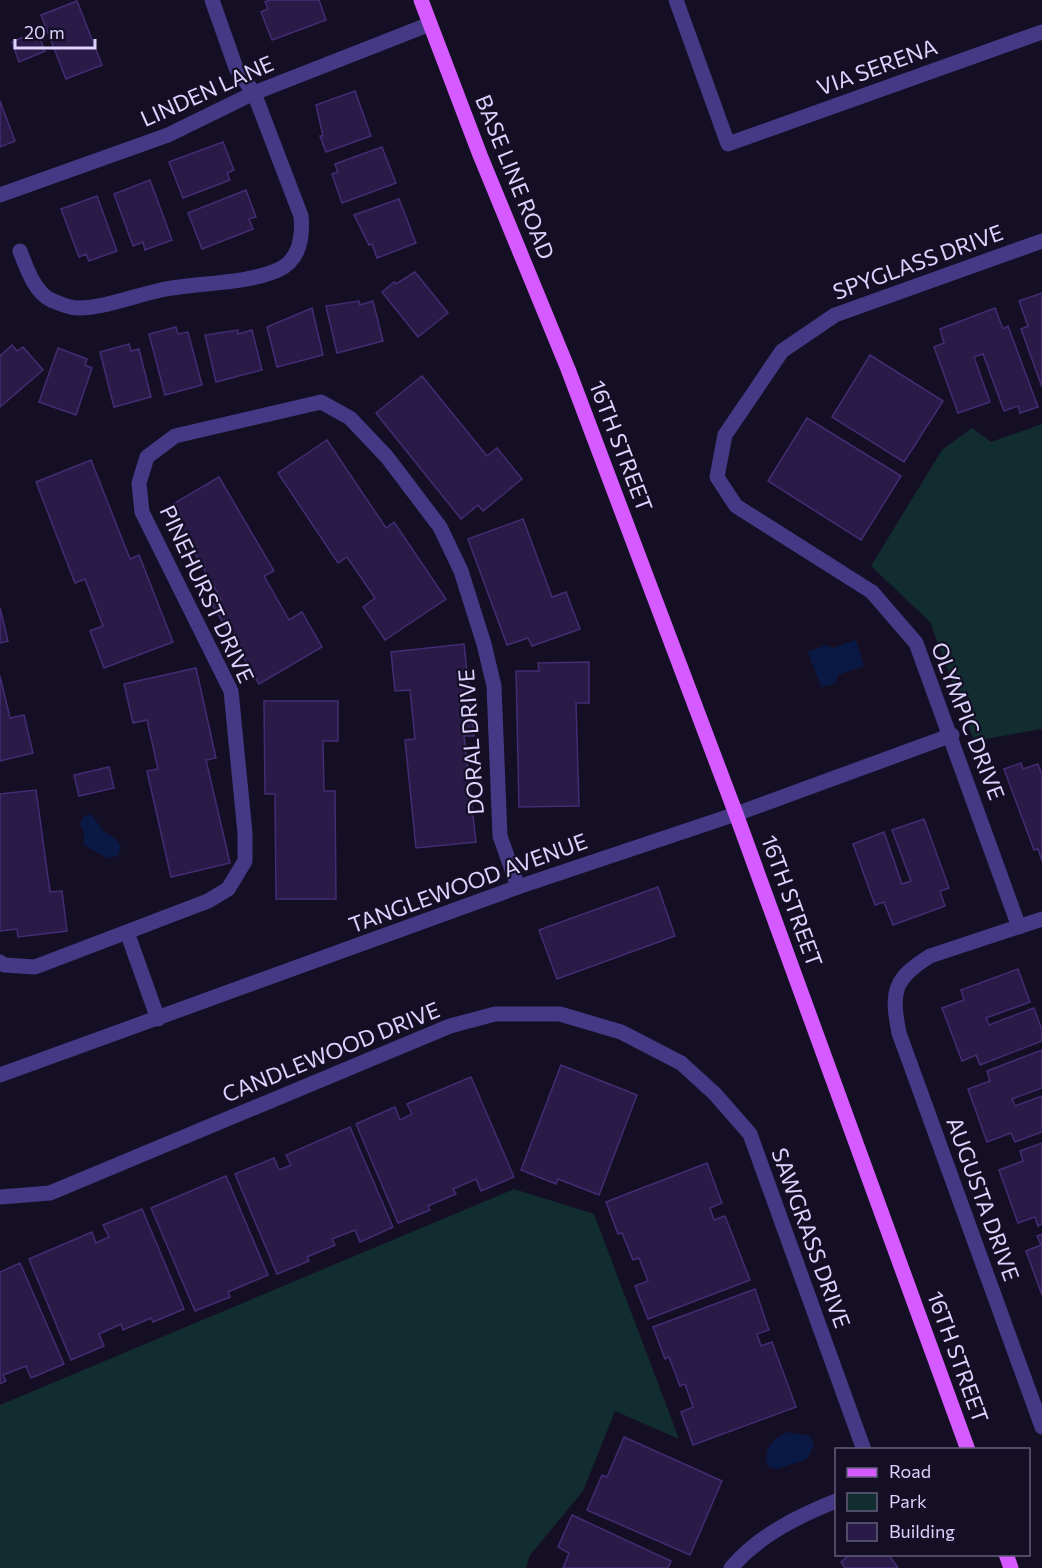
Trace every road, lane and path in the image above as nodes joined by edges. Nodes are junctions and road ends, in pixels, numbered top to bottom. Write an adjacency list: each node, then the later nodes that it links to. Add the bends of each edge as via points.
1 (212, 0): 6 (street, via 237,68)
2 (421, 0): 4 (main road, BASE LINE ROAD)
3 (675, 0): 5 (street, VIA SERENA, via 728,144)
4 (430, 24): 6 (street, LINDEN LANE); 10 (main road, BASE LINE ROAD)
5 (1042, 32)
6 (254, 93): 7 (street, LINDEN LANE, via 168,135); 9 (street, via 301,216 303,236 294,257 279,270 74,308 48,299 31,278)
7 (0, 195)
8 (1042, 241): 12 (street, SPYGLASS DRIVE, via 835,315 782,351 725,435)
9 (20, 251)
10 (568, 369): 14 (main road, 16TH STREET)
11 (147, 457): 15 (street, DORAL DRIVE, via 176,436 321,402 350,418 387,457 440,527 461,571 484,644 494,686 500,836); 18 (street, PINEHURST DRIVE, via 139,483 142,512 231,691 245,861 228,889 208,901)
12 (717, 477): 13 (street, OLYMPIC DRIVE, via 735,506 872,592 916,643)
13 (951, 735): 14 (street, TANGLEWOOD AVENUE); 17 (street, OLYMPIC DRIVE)
14 (736, 814): 15 (street, TANGLEWOOD AVENUE); 26 (main road, 16TH STREET)
15 (518, 887): 20 (street, TANGLEWOOD AVENUE)
16 (1042, 919): 17 (street)
17 (1019, 927): 24 (street, AUGUSTA DRIVE, via 930,956 914,966 898,984 894,1004 899,1033)
18 (127, 932): 19 (street, via 35,967); 20 (street)
19 (2, 964)
20 (158, 1019): 22 (street, TANGLEWOOD AVENUE)
21 (681, 1063): 23 (street, CANDLEWOOD DRIVE, via 621,1032 560,1014 495,1014 450,1026 50,1193); 25 (street, SAWGRASS DRIVE, via 750,1134)
22 (0, 1075)
23 (0, 1197)
24 (1042, 1427)
25 (864, 1448)
26 (968, 1448)
27 (835, 1502): 28 (street, via 778,1528)
28 (731, 1568)

